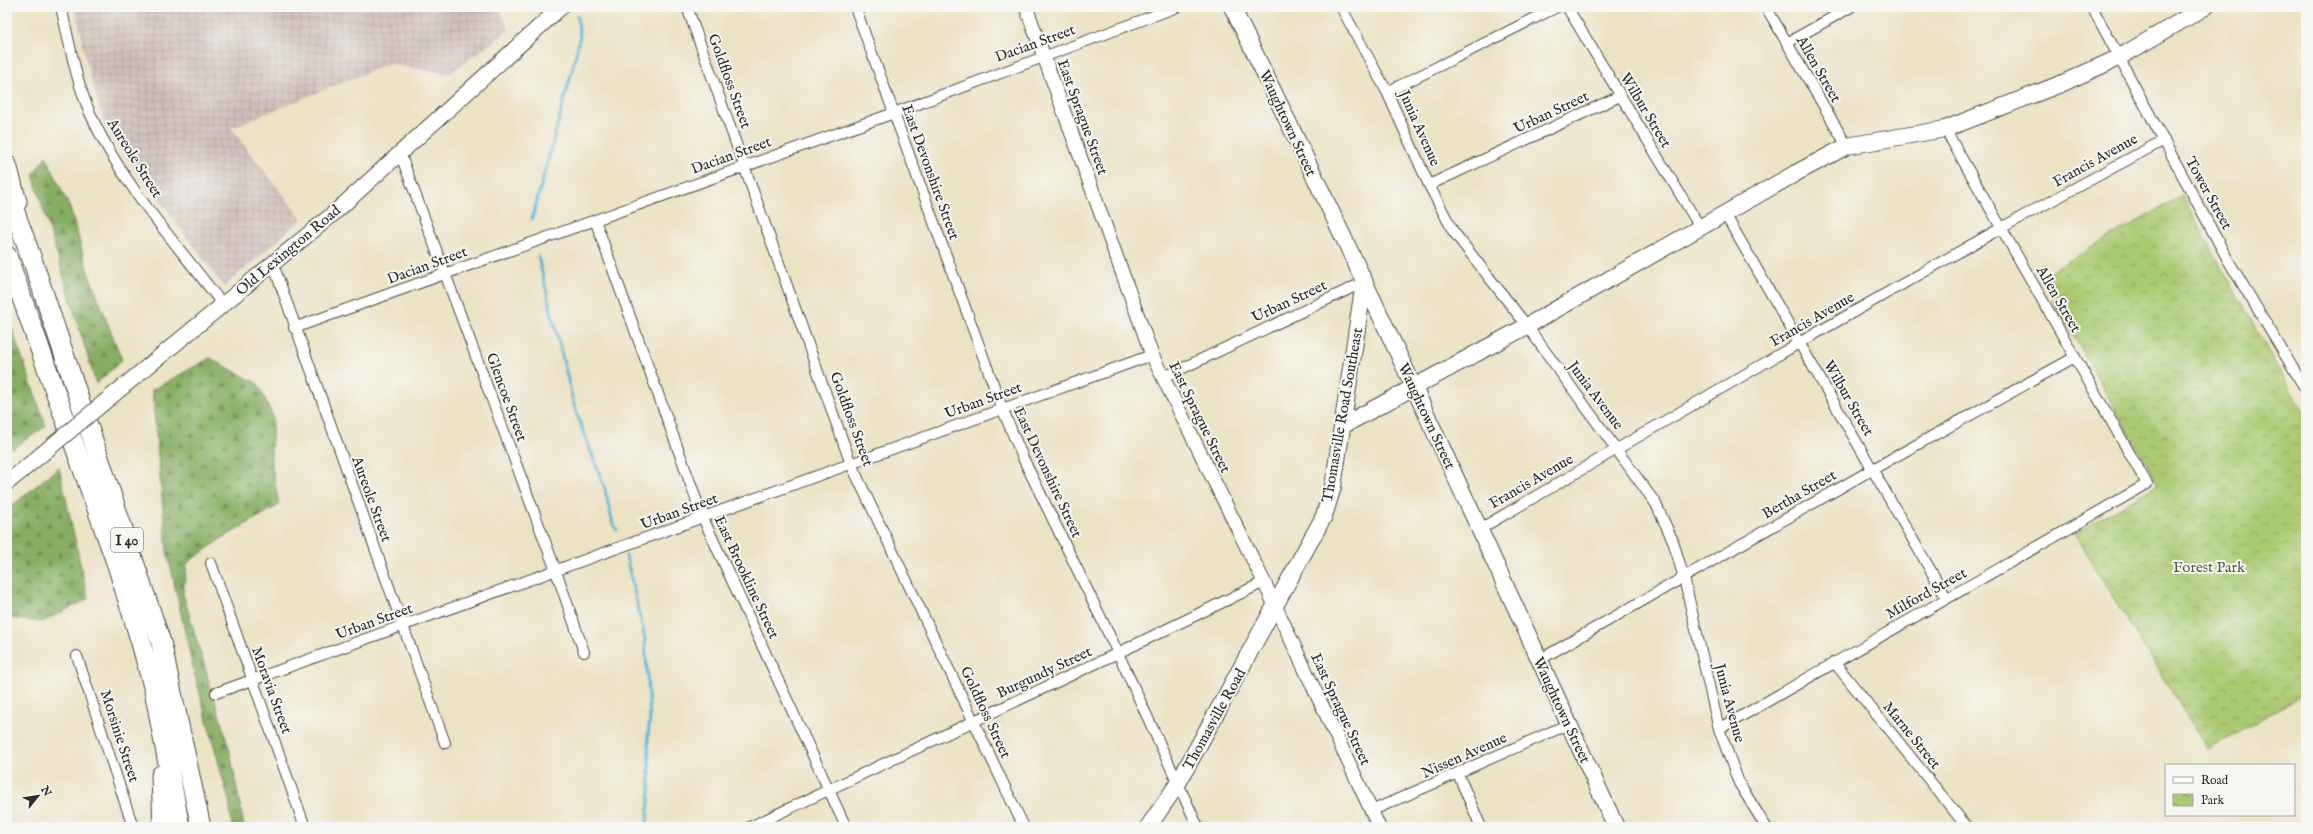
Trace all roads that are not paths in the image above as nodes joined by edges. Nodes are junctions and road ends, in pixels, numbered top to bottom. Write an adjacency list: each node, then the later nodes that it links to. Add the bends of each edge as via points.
1 (61, 7): 39 (street, Aureole Street, via 89,112 140,197)
2 (561, 7): 25 (main road, Old Lexington Road)
3 (687, 7): 27 (street, Goldfloss Street)
4 (855, 7): 21 (street, East Devonshire Street)
5 (1026, 7): 17 (street, East Sprague Street)
6 (1178, 7): 15 (street, Dacian Street)
7 (1232, 7): 38 (main road, Waughtown Street)
8 (1341, 7): 19 (street, Junia Avenue)
9 (1557, 7): 19 (street)
10 (1567, 7): 20 (street, Wilbur Street)
11 (1766, 7): 16 (street, Allen Street)
12 (1851, 7): 16 (street)
13 (2092, 7): 18 (street, Tower Street, via 2113,42)
14 (2205, 7): 18 (main road)
15 (1151, 11): 17 (street, Dacian Street)
16 (1787, 43): 24 (street, Allen Street)
17 (1044, 55): 21 (street, Dacian Street); 43 (street, East Sprague Street)
18 (2118, 58): 22 (main road, via 2063,83); 23 (street, Tower Street)
19 (1387, 92): 28 (street, Junia Avenue)
20 (1620, 96): 28 (street, Urban Street); 32 (street, Wilbur Street)
21 (894, 113): 27 (street, Dacian Street); 48 (street, East Devonshire Street)
22 (1945, 129): 24 (main road); 33 (street, Allen Street)
23 (2164, 140): 33 (street, Francis Avenue); 47 (street, Tower Street, via 2228,260)
24 (1847, 146): 30 (main road)
25 (400, 153): 36 (main road, Old Lexington Road); 37 (street, Glencoe Street)
26 (7, 165): 35 (highway)
27 (744, 166): 31 (street, Dacian Street); 51 (street, Goldfloss Street)
28 (1429, 185): 40 (street, Junia Avenue, via 1453,231)
29 (7, 190): 35 (highway, I 40)
30 (1725, 214): 32 (main road); 42 (street, Wilbur Street)
31 (595, 220): 37 (street, Dacian Street); 55 (street, East Brookline Street)
32 (1700, 227): 40 (main road)
33 (2001, 228): 42 (street, Francis Avenue); 44 (street, Allen Street)
34 (7, 256): 70 (highway, I 40, via 116,565)
35 (32, 259): 83 (highway, I 40, via 161,642)
36 (273, 264): 39 (main road, Old Lexington Road); 41 (street, Aureole Street)
37 (445, 275): 41 (street, Dacian Street); 58 (street, Glencoe Street)
38 (1364, 282): 45 (street, Urban Street); 46 (main road, Waughtown Street); 49 (main road, Thomasville Road Southeast)
39 (223, 305): 53 (main road, Old Lexington Road, bridge)
40 (1527, 326): 46 (main road); 50 (street, Junia Avenue)
41 (294, 328): 63 (street, Aureole Street)
42 (1799, 343): 50 (street, Francis Avenue); 52 (street, Wilbur Street)
43 (1152, 355): 45 (street, East Sprague Street); 48 (street, Urban Street)
44 (2075, 357): 52 (street, Bertha Street); 54 (street, Allen Street)
45 (1162, 378): 60 (street, East Sprague Street)
46 (1414, 387): 49 (main road); 56 (main road, Waughtown Street)
47 (2306, 390)
48 (1002, 408): 51 (street, Urban Street); 65 (street, East Devonshire Street, via 1023,458)
49 (1342, 426): 62 (main road, Thomasville Road Southeast, via 1333,487 1324,516)
50 (1617, 448): 56 (street, Francis Avenue); 59 (street, Junia Avenue, via 1656,504 1673,541)
51 (851, 464): 55 (street, Urban Street); 72 (street, Goldfloss Street)
52 (1873, 469): 59 (street, Bertha Street); 61 (street, Wilbur Street)
53 (7, 483)
54 (2147, 484): 61 (street, Milford Street)
55 (703, 518): 58 (street, Urban Street); 78 (street, East Brookline Street)
56 (1478, 530): 67 (main road, Waughtown Street)
57 (211, 563): 69 (street, Moravia Street)
58 (556, 571): 63 (street, Urban Street); 64 (street, Glencoe Street)
59 (1684, 578): 67 (street, Bertha Street); 74 (street, Junia Avenue)
60 (1264, 582): 62 (street, East Sprague Street); 65 (street, Burgundy Street)
61 (1946, 597): 68 (street, Milford Street)
62 (1276, 608): 77 (main road, Thomasville Road); 79 (street, East Sprague Street)
63 (402, 627): 69 (street, Urban Street); 75 (street, Aureole Street)
64 (584, 652)
65 (1118, 653): 72 (street, Burgundy Street); 77 (street, East Devonshire Street)
66 (77, 656): 80 (street, Morsinie Street)
67 (1539, 660): 73 (main road, Waughtown Street)
68 (1834, 662): 74 (street, Milford Street); 94 (street, Marne Street)
69 (252, 680): 71 (street, Urban Street); 84 (street, Moravia Street)
70 (154, 690): 81 (highway); 82 (highway, I 40)
71 (216, 693)
72 (974, 722): 78 (street, Burgundy Street); 87 (street, Goldfloss Street)
73 (1569, 724): 76 (street, Nissen Avenue); 92 (main road, Waughtown Street)
74 (1719, 729): 93 (street, Junia Avenue, via 1739,783)
75 (445, 743)
76 (1458, 774): 79 (street, Nissen Avenue); 91 (street)
77 (1177, 785): 88 (main road, Thomasville Road); 89 (street, East Devonshire Street)
78 (829, 790): 85 (street, Burgundy Street); 86 (street, East Brookline Street)
79 (1371, 811): 90 (street, East Sprague Street)
80 (133, 827)
81 (163, 827)
82 (180, 827)
83 (201, 827)
84 (306, 827)
85 (750, 827)
86 (846, 827)
87 (1024, 827)
88 (1148, 827)
89 (1198, 827)
90 (1379, 827)
91 (1481, 827)
92 (1616, 827)
93 (1766, 827)
94 (1967, 827)

